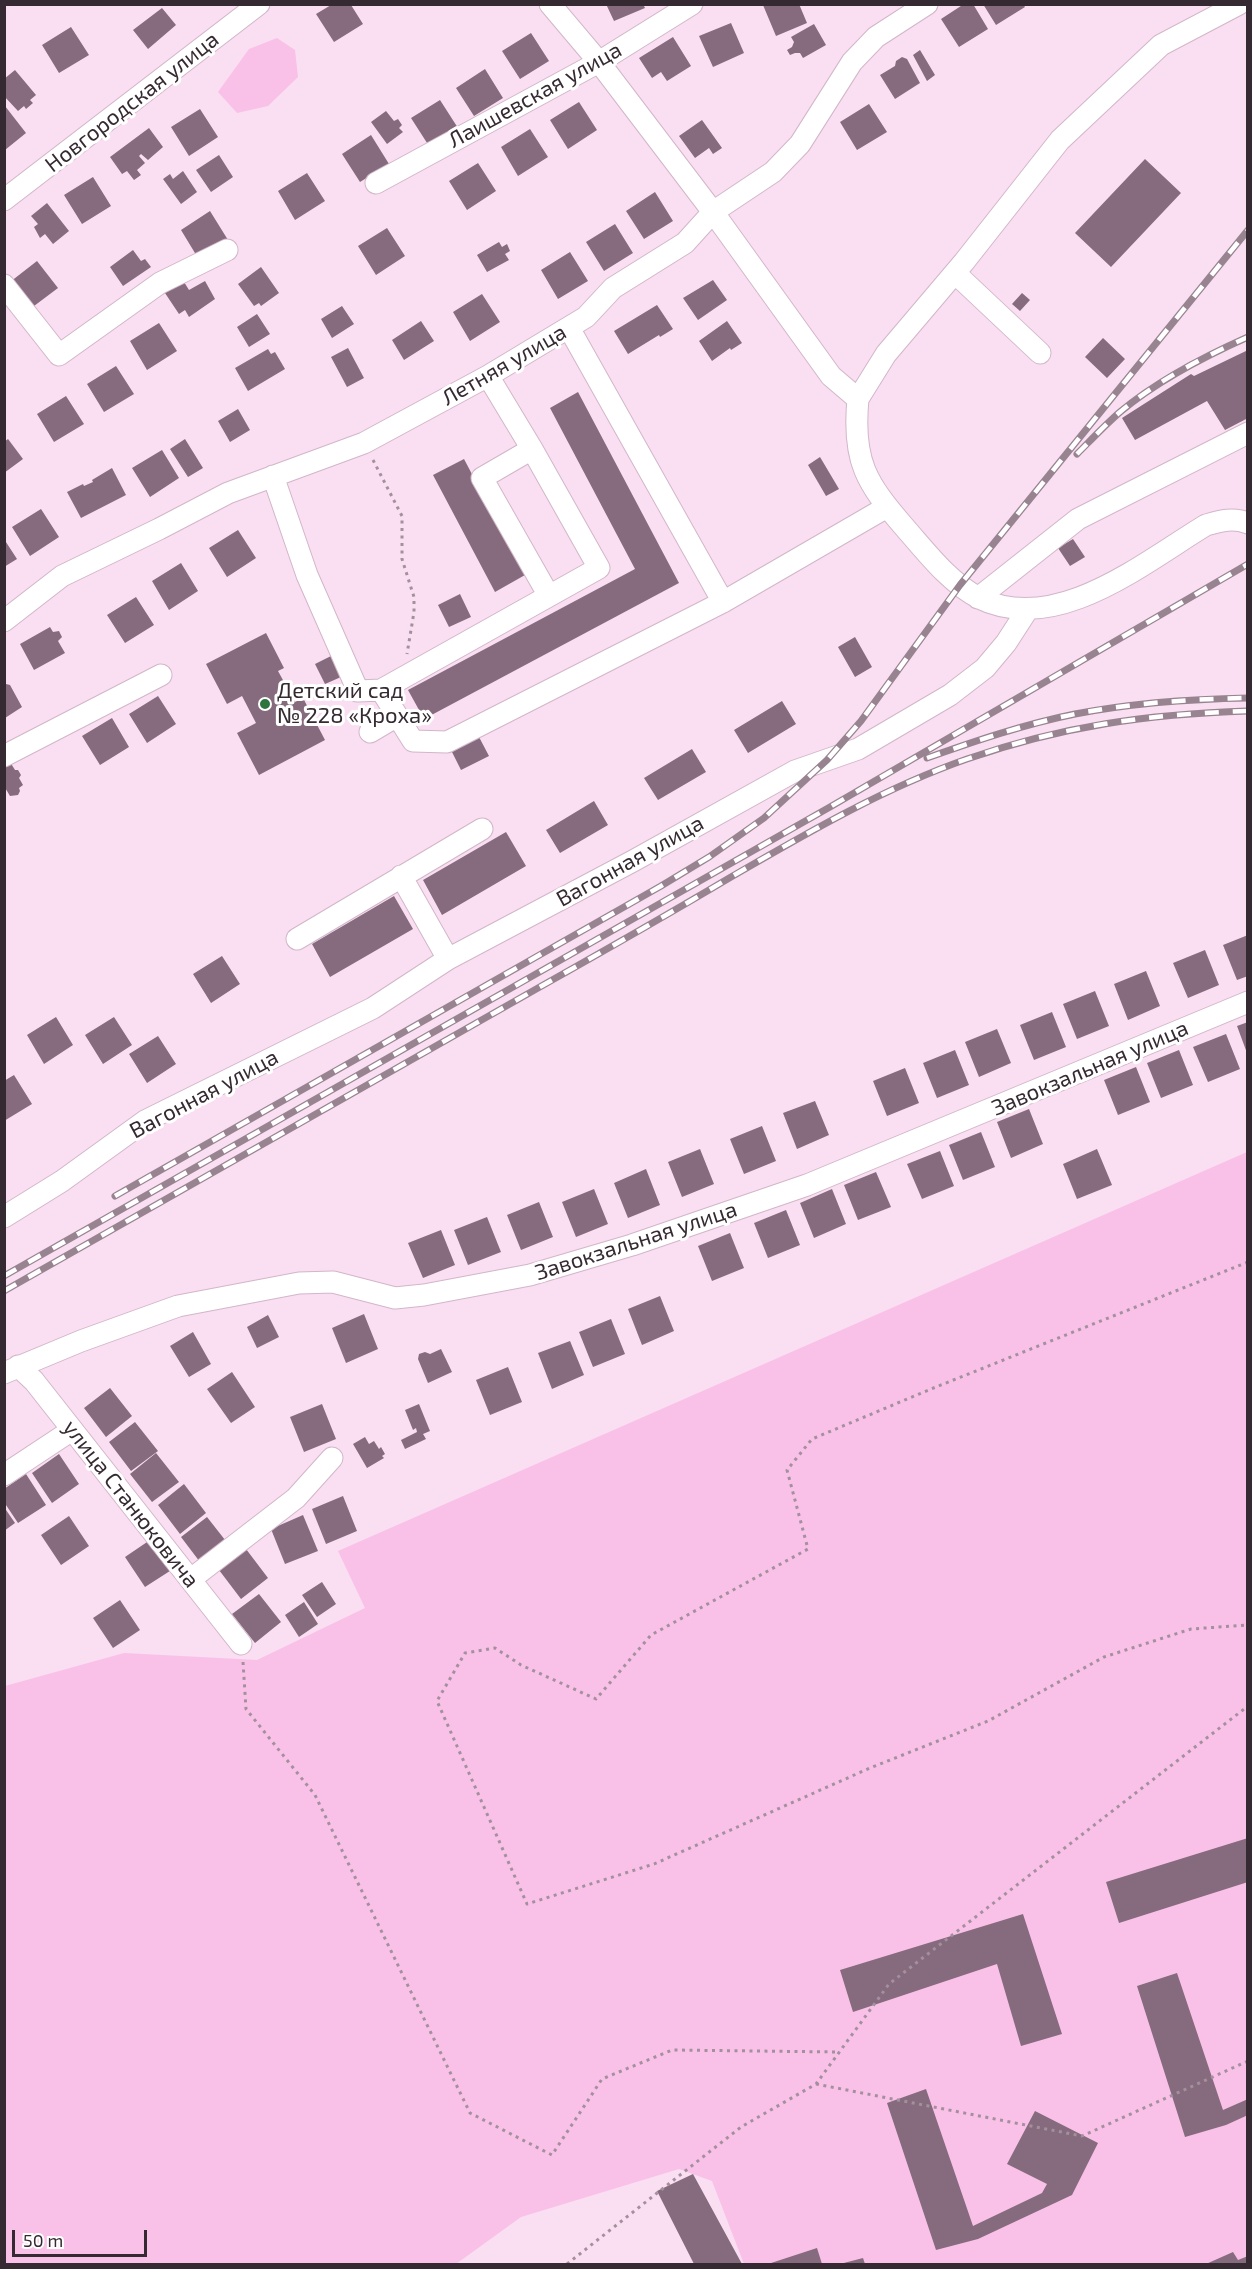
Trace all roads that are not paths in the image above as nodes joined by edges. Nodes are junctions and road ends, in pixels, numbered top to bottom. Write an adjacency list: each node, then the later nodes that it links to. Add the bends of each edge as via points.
1 (259, 4): 8 (street, Новгородская улица)
2 (550, 4): 6 (street)
3 (692, 4): 6 (street, Лаишевская улица)
4 (927, 4): 9 (street, Летняя улица, via 876,38 852,62 800,144 773,172)
5 (1239, 4): 11 (street, via 1161,45 1093,108 1060,140)
6 (598, 62): 7 (street, Лаишевская улица); 9 (street)
7 (376, 183)
8 (4, 200)
9 (713, 212): 13 (street, Летняя улица, via 685,243 613,288 586,317); 16 (street, via 831,376)
10 (226, 250): 12 (street, via 160,283 59,355)
11 (955, 273): 14 (street); 16 (street, via 886,354)
12 (4, 285)
13 (569, 328): 15 (street, Летняя улица); 24 (street)
14 (1040, 353)
15 (488, 376): 18 (street); 19 (street, Летняя улица, via 364,443)
16 (858, 399): 20 (street, via 858,455)
17 (1248, 433): 23 (street, via 1078,519)
18 (532, 449): 22 (street, via 482,478); 22 (street, via 599,568)
19 (273, 476): 26 (street, Летняя улица, via 228,493 62,576); 28 (street, via 307,575 358,691)
20 (887, 507): 23 (street, via 932,558); 24 (street)
21 (1248, 523): 25 (street, via 1225,519 1206,525 1096,592 1063,604)
22 (549, 596): 28 (street)
23 (978, 598): 25 (street)
24 (723, 602): 29 (street, via 447,742 412,741)
25 (1028, 609): 35 (street, Вагонная улица, via 985,668 950,695 858,749 795,771)
26 (4, 621)
27 (161, 675): 31 (street)
28 (381, 690): 29 (street)
29 (397, 716): 30 (street)
30 (370, 732)
31 (4, 756)
32 (482, 829): 33 (street)
33 (401, 876): 34 (street); 35 (street)
34 (297, 939)
35 (448, 959): 37 (street, Вагонная улица, via 373,1008 145,1120 62,1181)
36 (1248, 1002): 38 (street, Завокзальная улица, via 807,1185 633,1245 530,1275 424,1295 395,1298 333,1282 299,1283 178,1306)
37 (4, 1217)
38 (11, 1370): 39 (street, улица Станюковича, via 34,1381)
39 (72, 1430): 41 (street); 42 (street, улица Станюковича)
40 (332, 1458): 42 (street, via 296,1498)
41 (4, 1475)
42 (191, 1579): 43 (street, улица Станюковича)
43 (242, 1644)

